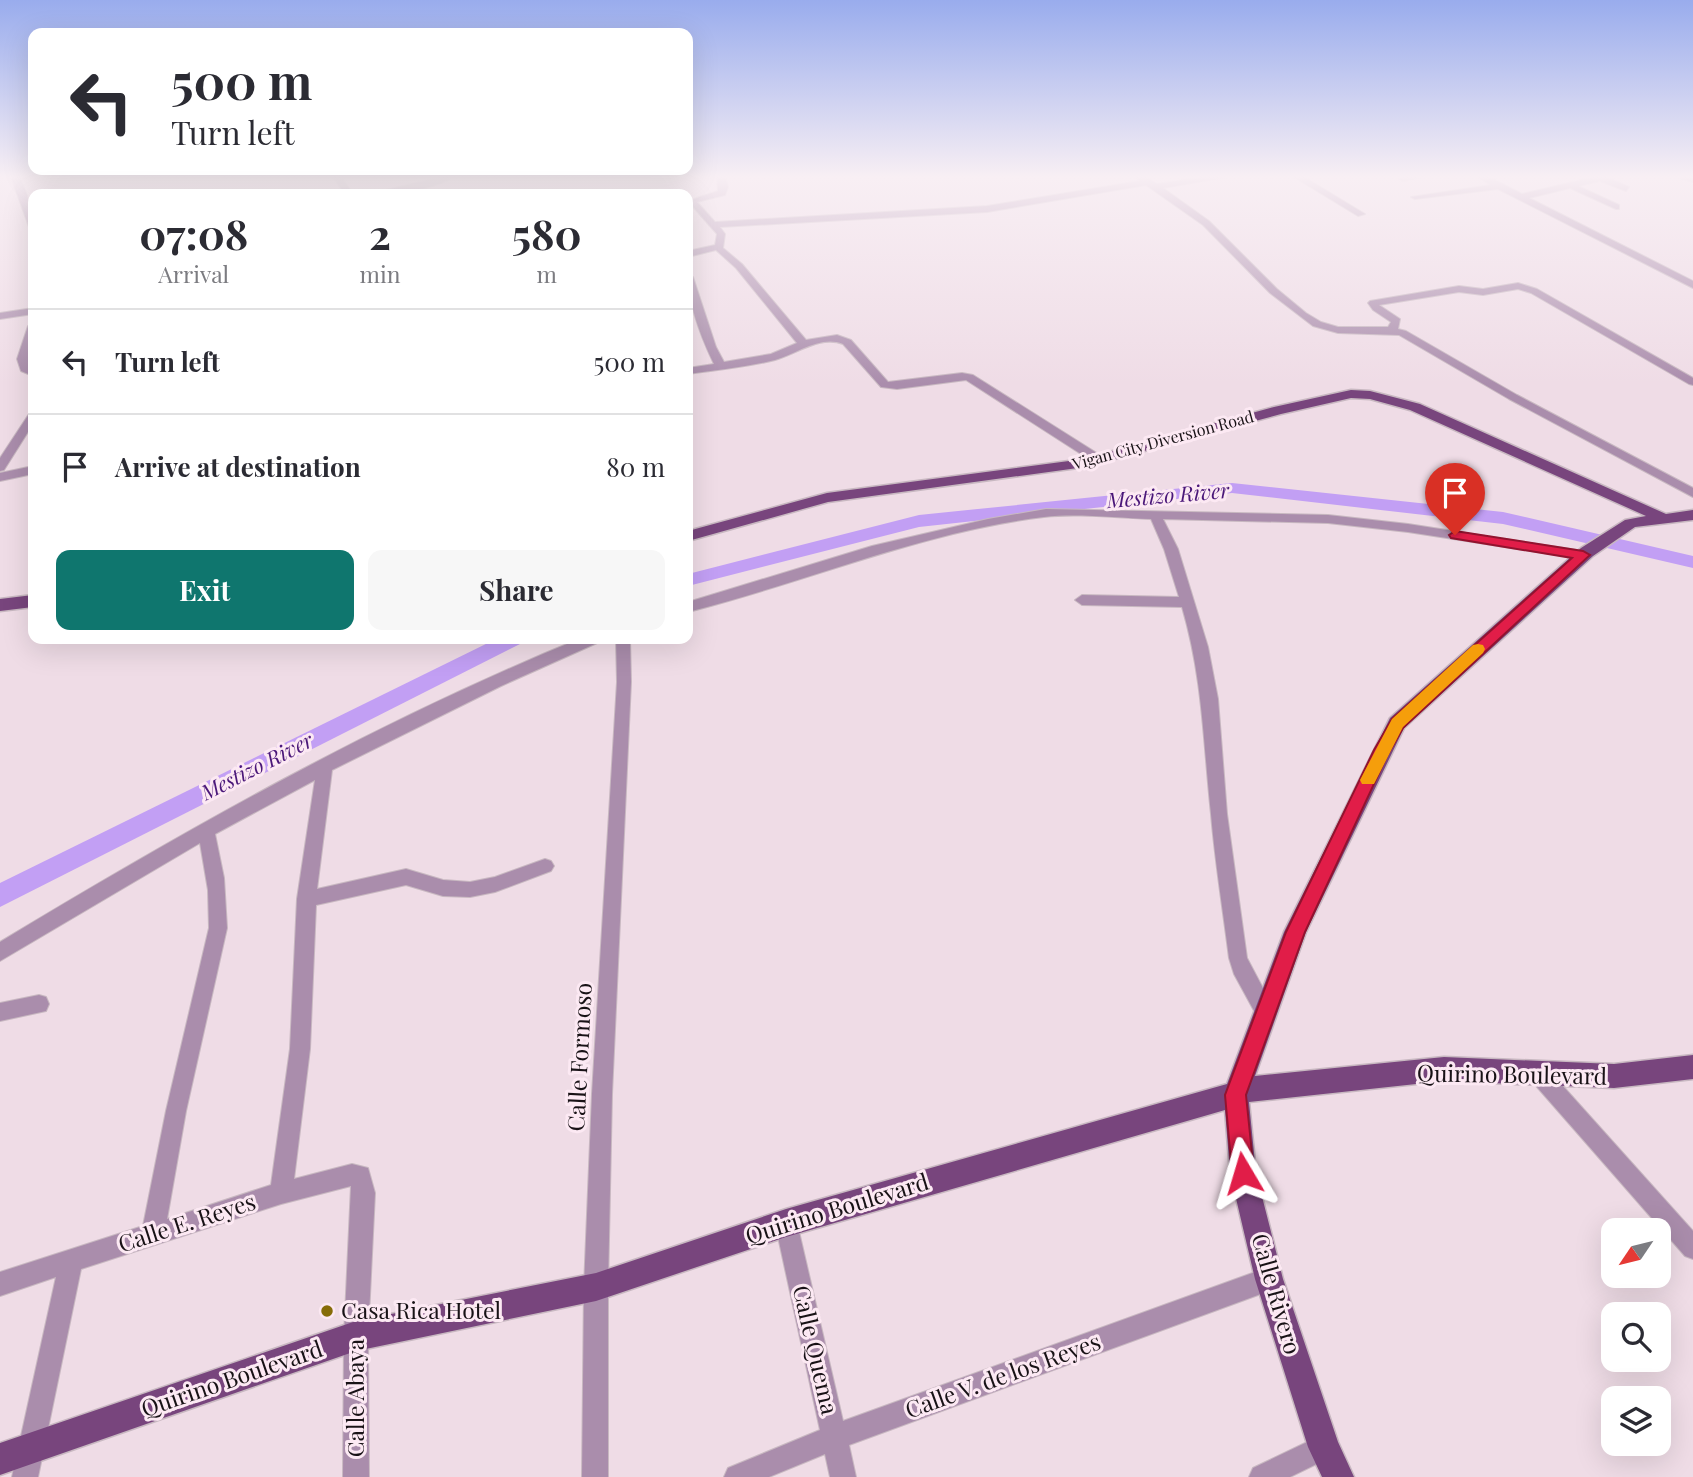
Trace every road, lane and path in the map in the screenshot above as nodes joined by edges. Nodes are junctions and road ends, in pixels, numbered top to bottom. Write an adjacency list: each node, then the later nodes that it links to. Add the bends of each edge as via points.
1 (1228, 246): 9 (street, via 1316,324 1342,332)
2 (1617, 246): 5 (street)
3 (718, 248): 4 (street); 11 (street, via 739,266)
4 (693, 253)
5 (1693, 285)
6 (693, 292): 12 (street)
7 (28, 312): 8 (street)
8 (0, 316)
9 (1392, 331): 15 (street, via 1396,321 1373,303 1451,290 1483,292 1518,286); 22 (street)
10 (28, 341): 14 (street, via 22,359)
11 (803, 344): 12 (street, via 774,357); 18 (street, via 831,337 846,342 875,377 889,386 969,377)
12 (720, 364): 13 (street)
13 (693, 369)
14 (28, 370)
15 (1693, 382)
16 (28, 424): 19 (street)
17 (1239, 426): 18 (main road, Vigan City Diversion Road); 23 (main road, Vigan City Diversion Road, via 1347,402 1371,402 1409,413); 28 (main road, Vigan City Diversion Road, via 1092,472 832,507)
18 (1098, 460): 27 (main road, Vigan City Diversion Road, via 827,498)
19 (0, 467)
20 (28, 471): 21 (street)
21 (0, 477)
22 (1693, 493)
23 (1616, 500): 26 (main road, Vigan City Diversion Road); 26 (main road, Vigan City Diversion Road)
24 (1155, 515): 29 (street, via 1328,519); 34 (street); 36 (street, via 1046,513 988,523 872,550)
25 (1693, 515): 26 (main road)
26 (1648, 520): 29 (main road, Calle Rivero)
27 (693, 535)
28 (693, 546)
29 (1585, 554): 45 (main road, Calle Rivero, via 1398,723 1317,884)
30 (28, 591): 31 (main road)
31 (0, 594)
32 (1082, 600): 34 (street)
33 (28, 602): 35 (main road)
34 (1189, 602): 45 (street, via 1210,699 1238,958)
35 (0, 605)
36 (693, 605)
37 (580, 644): 39 (street)
38 (623, 644): 58 (street, Calle Formoso)
39 (325, 765): 40 (street); 42 (street)
40 (205, 829): 43 (street); 53 (street, via 214,862 218,928)
41 (545, 866): 42 (street, via 484,889 441,888 406,877)
42 (306, 900): 50 (street, via 300,1049)
43 (0, 952)
44 (38, 1004): 46 (street)
45 (1265, 1011): 49 (main road, Calle Rivero)
46 (0, 1012)
47 (1693, 1067): 48 (main road, Quirino Boulevard, via 1614,1076)
48 (1537, 1072): 49 (main road, Quirino Boulevard, via 1444,1069 1251,1089); 54 (street)
49 (1236, 1095): 52 (main road, Quirino Boulevard); 56 (main road, Calle Rivero, via 1243,1173)
50 (281, 1193): 51 (street, Calle E. Reyes, via 357,1175); 53 (street, Calle E. Reyes)
51 (364, 1193): 59 (street, Calle Abaya)
52 (786, 1223): 58 (main road, Quirino Boulevard); 60 (street, Calle Quema)
53 (153, 1234): 55 (street, Calle E. Reyes)
54 (1693, 1248)
55 (71, 1261): 57 (street, Calle E. Reyes); 62 (street)
56 (1269, 1279): 60 (street, Calle V. de los Reyes); 61 (main road, Calle Rivero)
57 (0, 1284)
58 (596, 1287): 59 (main road, Quirino Boulevard); 66 (street, Calle Formoso)
59 (356, 1336): 62 (main road, Quirino Boulevard); 65 (street, Calle Abaya)
60 (835, 1437): 67 (street, Calle V. de los Reyes); 68 (street, Calle Quema)
61 (1324, 1447): 69 (street); 70 (main road, Calle Rivero)
62 (32, 1448): 63 (main road, Quirino Boulevard); 64 (street)
63 (0, 1459)
64 (25, 1477)
65 (356, 1477)
66 (595, 1477)
67 (737, 1477)
68 (843, 1477)
69 (1262, 1477)
70 (1338, 1477)

